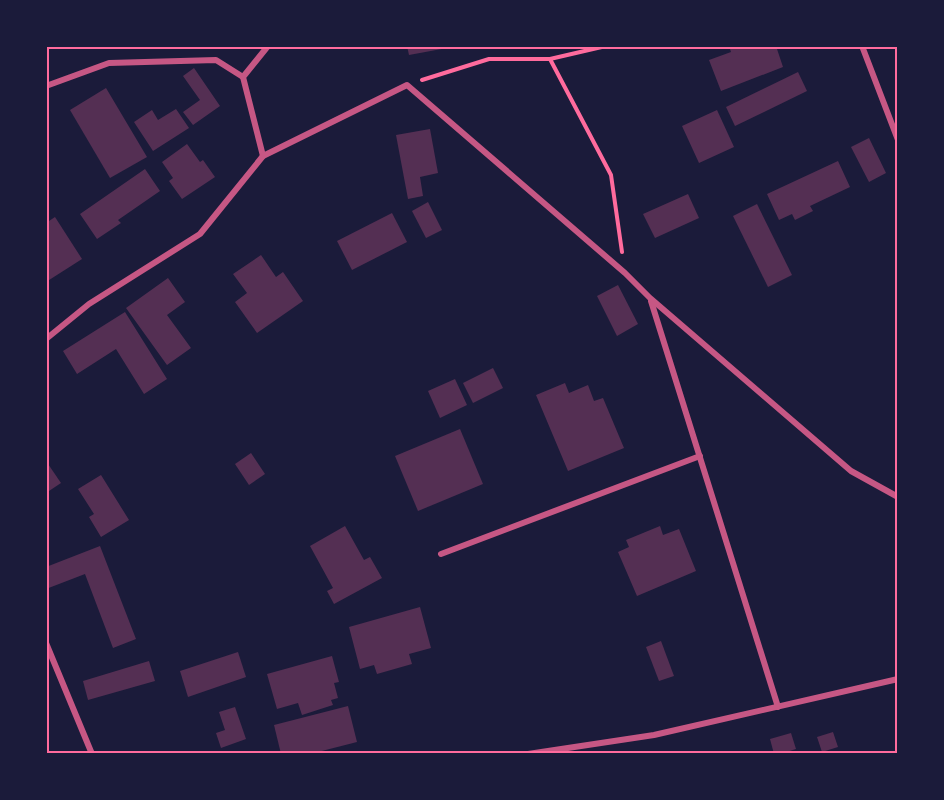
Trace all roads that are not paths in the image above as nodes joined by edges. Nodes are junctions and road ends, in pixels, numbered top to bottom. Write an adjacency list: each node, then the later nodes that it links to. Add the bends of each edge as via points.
1 (268, 46): 3 (street)
2 (862, 46): 5 (street)
3 (243, 77): 4 (street, via 216,60 109,63); 6 (street)
4 (46, 86)
5 (897, 140)
6 (263, 156): 7 (street, via 407,85); 8 (street, via 200,234 89,304)
7 (650, 298): 9 (street); 10 (street, via 851,471)
8 (46, 339)
9 (700, 456): 11 (street); 14 (street)
10 (897, 497)
11 (441, 554)
12 (46, 643): 16 (street)
13 (897, 679): 14 (street)
14 (778, 707): 15 (street, via 654,735)
15 (547, 752): 17 (street)
16 (92, 753)
17 (528, 753)

